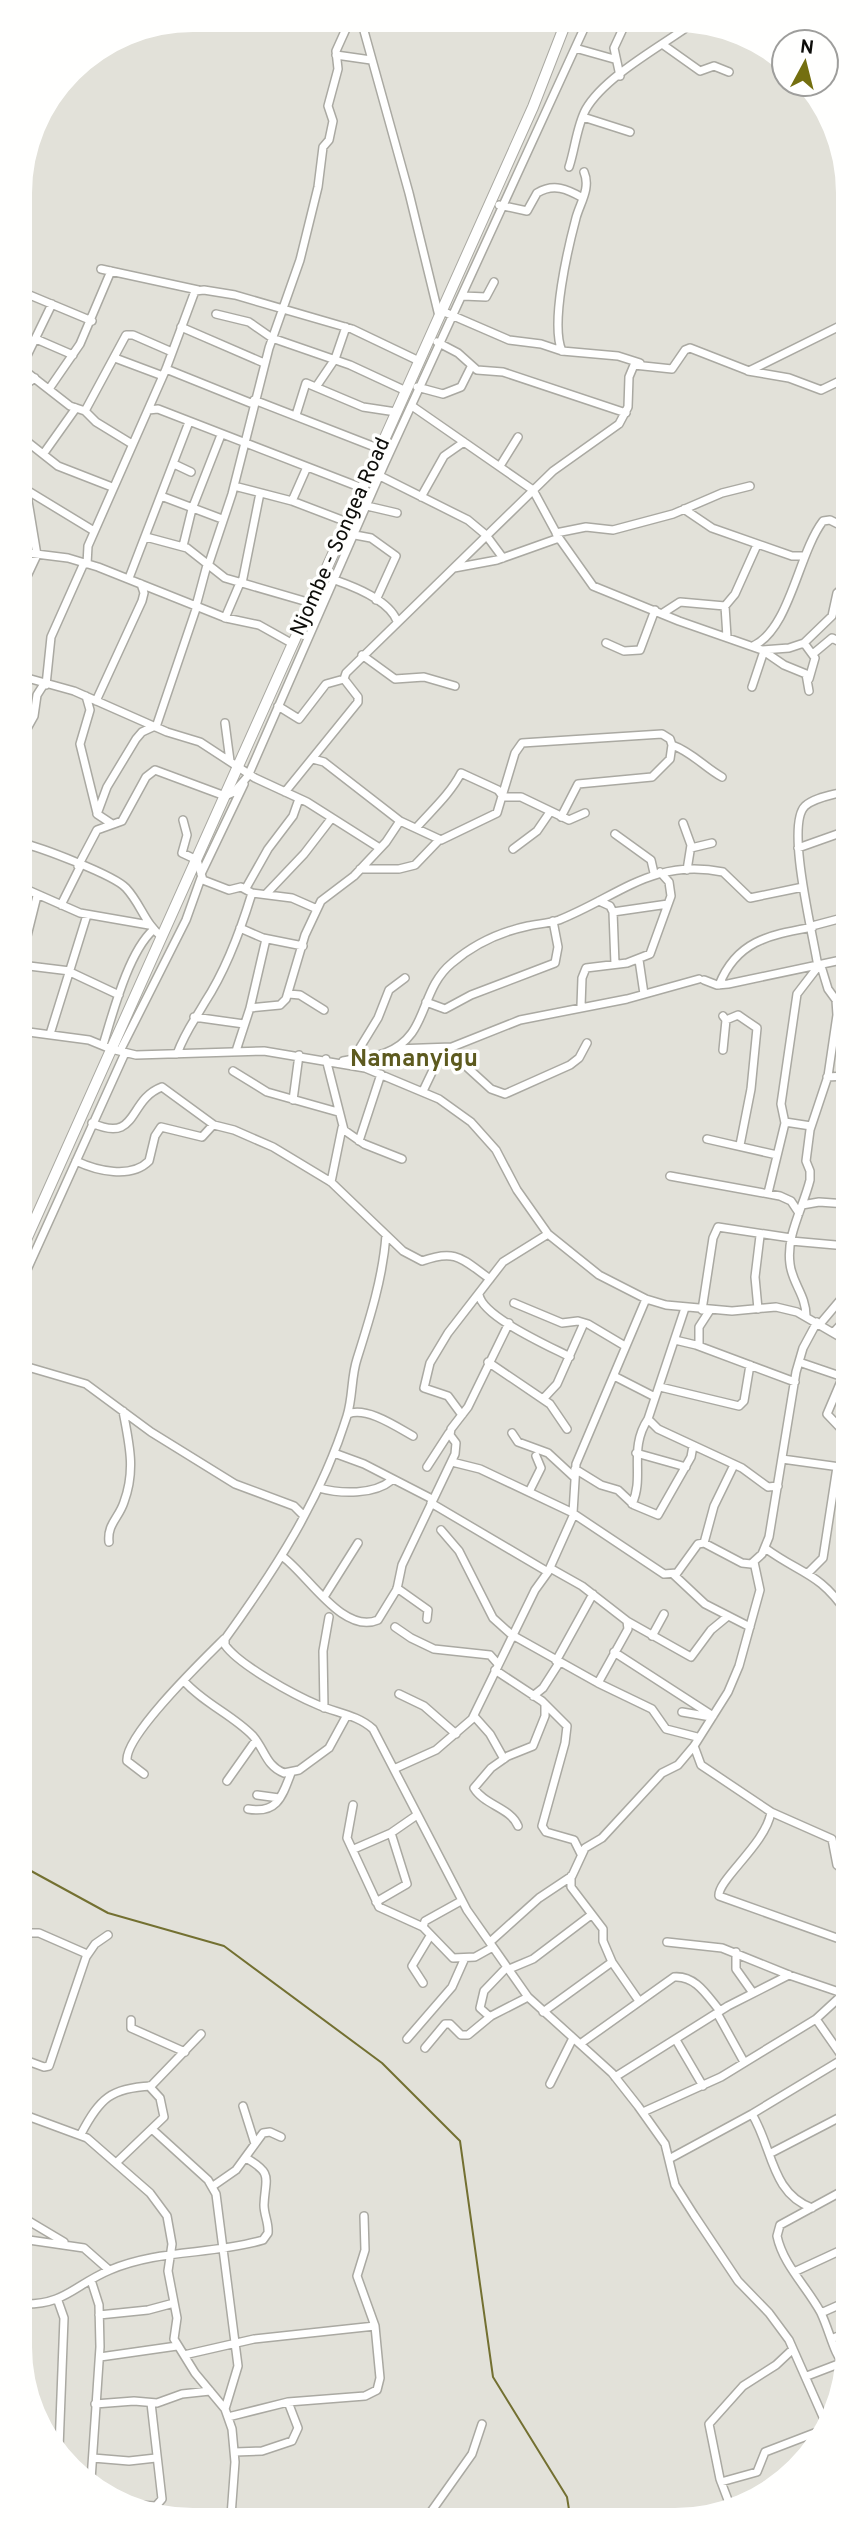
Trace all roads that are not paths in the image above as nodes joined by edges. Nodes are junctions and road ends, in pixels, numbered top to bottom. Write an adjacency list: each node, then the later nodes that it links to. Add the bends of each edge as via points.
1 (344, 32): 9 (street)
2 (364, 32): 11 (street)
3 (562, 32): 19 (highway, Njombe - Songea Road)
4 (582, 32): 8 (street)
5 (621, 32): 10 (street)
6 (679, 32): 7 (street)
7 (662, 44): 12 (street, via 700,71 714,66); 13 (street)
8 (575, 48): 10 (street); 20 (street)
9 (336, 55): 11 (street); 28 (street, via 338,69 328,106 332,130 323,147 318,187)
10 (614, 59): 13 (street)
11 (371, 60): 29 (street)
12 (729, 72)
13 (620, 76): 14 (street, via 594,99)
14 (583, 117): 15 (street); 16 (street)
15 (630, 132)
16 (569, 167)
17 (584, 172): 18 (street)
18 (583, 198): 20 (street, via 552,187 537,193 527,211); 41 (street, via 562,286 557,337)
19 (489, 202): 20 (street); 29 (highway, Njombe - Songea Road)
20 (502, 206): 26 (street)
21 (101, 269): 22 (street)
22 (111, 271): 24 (street); 32 (street)
23 (494, 282): 26 (street, via 486,297)
24 (198, 290): 28 (street, via 235,295); 33 (street)
25 (32, 295): 27 (street)
26 (463, 296): 31 (street)
27 (52, 304): 32 (street); 38 (street)
28 (283, 311): 34 (street); 36 (street)
29 (440, 313): 31 (street); 37 (highway, Njombe - Songea Road)
30 (216, 314): 36 (street, via 249,323)
31 (454, 316): 39 (street); 41 (street, via 504,338)
32 (92, 321): 43 (street)
33 (181, 327): 42 (street); 48 (street)
34 (346, 327): 45 (street); 47 (street)
35 (836, 328): 52 (street)
36 (272, 338): 45 (street); 48 (street)
37 (429, 338): 39 (street); 47 (highway, Njombe - Songea Road)
38 (36, 339): 40 (street); 43 (street)
39 (441, 344): 50 (street); 60 (street)
40 (32, 346)
41 (562, 351): 46 (street)
42 (172, 352): 44 (street, via 128,334); 53 (street)
43 (73, 355): 61 (street)
44 (115, 358): 53 (street); 66 (street)
45 (335, 359): 58 (street); 59 (street)
46 (628, 359): 49 (street); 51 (street)
47 (419, 361): 59 (highway, Njombe - Songea Road)
48 (264, 363): 62 (street)
49 (641, 363): 51 (street); 52 (street, via 672,369 690,348)
50 (471, 367): 60 (street, via 459,388 443,394); 68 (street, via 503,372)
51 (631, 368): 68 (street)
52 (747, 371): 57 (street, via 789,378 821,390)
53 (164, 372): 62 (street); 65 (street)
54 (32, 375): 55 (street)
55 (36, 378): 56 (street); 61 (street)
56 (32, 380)
57 (836, 383)
58 (316, 387): 67 (street, via 363,407); 69 (street, via 304,384)
59 (407, 388): 60 (street); 67 (highway, Njombe - Songea Road)
60 (420, 388): 63 (street)
61 (49, 389): 64 (street)
62 (254, 402): 69 (street); 74 (street)
63 (412, 406): 73 (street); 83 (street)
64 (76, 408): 66 (street); 78 (street)
65 (148, 410): 70 (street, via 155,408); 76 (street)
66 (85, 411): 76 (street)
67 (396, 412): 77 (highway, Njombe - Songea Road)
68 (626, 413): 88 (street, via 610,431)
69 (296, 415): 77 (street)
70 (189, 422): 71 (street); 79 (street)
71 (221, 435): 74 (street); 95 (street)
72 (518, 437): 80 (street)
73 (464, 442): 80 (street); 92 (street, via 444,456)
74 (245, 443): 81 (street); 84 (street)
75 (32, 444): 78 (street)
76 (132, 444): 85 (street)
77 (380, 449): 87 (highway, Njombe - Songea Road)
78 (44, 453): 85 (street, via 66,471)
79 (174, 464): 82 (street); 91 (street)
80 (500, 466): 88 (street)
81 (307, 467): 87 (street); 93 (street)
82 (191, 472)
83 (380, 476): 92 (street); 94 (street)
84 (234, 485): 90 (street); 98 (street)
85 (112, 486): 102 (street)
86 (750, 486): 96 (street)
87 (362, 488): 99 (highway, Njombe - Songea Road)
88 (533, 491): 104 (street); 105 (street)
89 (32, 493): 102 (street)
90 (260, 493): 93 (street); 120 (street)
91 (161, 496): 95 (street); 106 (street)
92 (421, 496): 104 (street, via 460,515)
93 (292, 501): 99 (street)
94 (367, 506): 97 (street); 103 (street)
95 (192, 509): 98 (street); 108 (street)
96 (684, 509): 105 (street, via 612,530 586,527); 107 (street, via 703,524)
97 (397, 513)
98 (222, 519): 114 (street)
99 (347, 523): 125 (highway, Njombe - Songea Road)
100 (836, 523): 111 (street, via 823,521)
101 (32, 531): 110 (street)
102 (94, 531): 113 (street)
103 (355, 535): 118 (street); 124 (street, via 368,537 396,554)
104 (486, 535): 112 (street); 116 (street)
105 (557, 535): 112 (street); 128 (street, via 593,586)
106 (146, 537): 108 (street); 117 (street)
107 (757, 545): 111 (street); 127 (street)
108 (183, 546): 114 (street)
109 (32, 554): 110 (street)
110 (37, 555): 113 (street); 115 (street)
111 (803, 556): 137 (street, via 775,626)
112 (503, 558): 116 (street)
113 (86, 563): 117 (street); 144 (street, via 51,637)
114 (208, 565): 120 (street, via 218,575); 126 (street)
115 (32, 566)
116 (454, 568): 131 (street)
117 (129, 578): 119 (street)
118 (335, 580): 124 (street); 150 (street)
119 (141, 583): 121 (street); 122 (street)
120 (241, 583): 125 (street); 130 (street)
121 (153, 588): 122 (street); 126 (street)
122 (144, 595): 149 (street)
123 (836, 598): 134 (street, via 832,616)
124 (376, 600): 131 (street, via 394,612)
125 (312, 603): 136 (highway, Njombe - Songea Road)
126 (197, 606): 130 (street); 153 (street)
127 (725, 606): 129 (street, via 680,602); 132 (street)
128 (654, 610): 129 (street); 135 (street, via 640,650 624,651)
129 (663, 613): 132 (street)
130 (225, 618): 136 (street, via 258,625)
131 (397, 621): 140 (street)
132 (727, 637): 137 (street)
133 (836, 640): 139 (street, via 832,638)
134 (803, 642): 138 (street); 139 (street)
135 (606, 643)
136 (293, 644): 156 (highway, Njombe - Songea Road)
137 (753, 646): 138 (street)
138 (763, 650): 141 (street); 146 (street)
139 (814, 653): 141 (street)
140 (362, 655): 143 (street); 145 (street, via 395,679 424,677)
141 (808, 679): 147 (street)
142 (32, 680): 144 (street)
143 (344, 680): 150 (street, via 326,684 299,719); 155 (street, via 358,702)
144 (45, 685): 148 (street); 151 (street, via 37,695)
145 (455, 686)
146 (752, 687)
147 (809, 691)
148 (86, 696): 149 (street); 167 (street, via 90,710 80,744)
149 (96, 701): 153 (street)
150 (278, 706): 158 (street)
151 (32, 720)
152 (225, 723): 156 (street)
153 (156, 726): 156 (street, via 200,742); 167 (street, via 139,735 107,787)
154 (671, 744): 157 (street); 163 (street, via 667,736 658,734 522,743); 168 (street, via 670,758 652,777 578,784)
155 (313, 759): 160 (street); 171 (street, via 324,762)
156 (234, 763): 158 (street); 159 (highway, Njombe - Songea Road)
157 (722, 776)
158 (246, 778): 159 (street); 160 (street); 162 (street); 189 (street)
159 (230, 785): 162 (highway, Njombe - Songea Road)
160 (285, 792): 164 (street)
161 (836, 794): 182 (street, via 803,808)
162 (225, 796): 173 (street, via 155,769 122,821); 184 (highway, Njombe - Songea Road)
163 (503, 797): 165 (street, via 515,795); 174 (street, via 498,790 460,773 452,791); 177 (street, via 494,815)
164 (299, 799): 169 (street); 191 (street)
165 (550, 812): 168 (street); 183 (street, via 537,831)
166 (584, 813): 168 (street, via 572,820)
167 (97, 814): 173 (street)
168 (561, 817)
169 (331, 819): 180 (street); 193 (street)
170 (183, 820): 184 (street, via 187,835 183,853)
171 (400, 821): 174 (street); 180 (street)
172 (683, 823): 181 (street)
173 (113, 825): 185 (street, via 94,833)
174 (417, 827): 177 (street)
175 (615, 834): 188 (street, via 651,860)
176 (836, 835): 182 (street)
177 (439, 840): 186 (street, via 415,865)
178 (712, 843): 181 (street)
179 (32, 847): 185 (street)
180 (378, 847): 186 (street)
181 (691, 848): 187 (street)
182 (798, 848): 190 (street)
183 (513, 849)
184 (197, 860): 189 (street); 206 (highway, Njombe - Songea Road)
185 (79, 866): 197 (street); 206 (street, via 120,882)
186 (360, 869): 198 (street)
187 (687, 870): 188 (street); 190 (street, via 727,874 750,898)
188 (657, 873): 195 (street); 196 (street, via 671,886)
189 (201, 876): 191 (street, via 229,890); 234 (street, via 186,920)
190 (803, 887): 204 (street)
191 (249, 891): 193 (street); 205 (street)
192 (32, 892): 194 (street)
193 (266, 894): 198 (street)
194 (37, 895): 197 (street); 201 (street)
195 (599, 900): 199 (street); 203 (street)
196 (668, 904): 199 (street); 209 (street, via 650,954)
197 (61, 905): 200 (street)
198 (317, 909): 208 (street)
199 (613, 912): 211 (street)
200 (87, 915): 206 (street); 214 (street)
201 (32, 916)
202 (836, 920): 204 (street)
203 (553, 921): 220 (street, via 505,932 469,950 441,974); 220 (street, via 558,947 555,963 445,1009)
204 (813, 926): 213 (street); 216 (street, via 770,934 754,942 724,973)
205 (240, 929): 207 (street); 226 (street, via 205,1004)
206 (155, 931): 219 (street, via 144,941); 234 (highway, Njombe - Songea Road)
207 (266, 939): 208 (street); 223 (street)
208 (303, 946): 217 (street)
209 (639, 960): 211 (street); 218 (street)
210 (836, 962): 213 (street)
211 (615, 964): 222 (street, via 586,968)
212 (32, 965): 214 (street)
213 (819, 967): 216 (street); 221 (street); 249 (street, via 797,994 781,1104)
214 (70, 972): 219 (street); 229 (street)
215 (405, 978): 240 (street, via 389,990)
216 (719, 985): 218 (street, via 701,979)
217 (289, 994): 223 (street, via 280,1005); 224 (street, via 300,995)
218 (644, 994): 222 (street)
219 (119, 995): 234 (street)
220 (426, 1002): 232 (street, via 411,1037)
221 (836, 1002)
222 (581, 1006): 231 (street, via 520,1020)
223 (250, 1008): 227 (street)
224 (324, 1010)
225 (836, 1011): 244 (street)
226 (194, 1017): 227 (street); 237 (street)
227 (244, 1024): 236 (street)
228 (32, 1032): 229 (street)
229 (50, 1034): 234 (street)
230 (587, 1044): 231 (street, via 570,1065 501,1094)
231 (446, 1048): 233 (street)
232 (394, 1049): 233 (street); 240 (street)
233 (414, 1049): 246 (street, via 434,1068)
234 (115, 1050): 237 (street); 250 (street); 265 (highway, Njombe - Songea Road)
235 (723, 1050): 256 (street, via 724,1018 738,1015 757,1028)
236 (236, 1051): 237 (street); 238 (street)
237 (177, 1054)
238 (299, 1055): 239 (street); 247 (street)
239 (326, 1059): 241 (street); 248 (street)
240 (353, 1059): 241 (street)
241 (339, 1062): 243 (street)
242 (233, 1071): 247 (street, via 267,1092)
243 (381, 1074): 246 (street); 255 (street)
244 (827, 1077): 245 (street); 252 (street)
245 (836, 1077)
246 (423, 1091): 266 (street, via 453,1108 486,1137)
247 (293, 1100): 248 (street)
248 (338, 1112): 253 (street)
249 (785, 1122): 252 (street); 257 (street)
250 (92, 1123): 251 (street, via 113,1131 121,1129 145,1095 162,1087); 259 (street)
251 (213, 1125): 259 (street, via 202,1137 161,1127 149,1161 133,1170 107,1171); 261 (street, via 273,1147)
252 (811, 1126): 264 (street, via 806,1161 811,1173)
253 (342, 1127): 255 (street); 261 (street)
254 (707, 1139): 256 (street)
255 (359, 1141): 258 (street)
256 (740, 1145): 257 (street)
257 (777, 1155): 262 (street)
258 (402, 1158)
259 (76, 1161): 271 (street)
260 (670, 1176): 262 (street)
261 (331, 1182): 267 (street)
262 (768, 1194): 264 (street)
263 (836, 1205): 264 (street)
264 (800, 1209): 269 (street)
265 (32, 1227)
266 (548, 1234): 272 (street, via 503,1262); 274 (street, via 599,1275)
267 (386, 1235): 272 (street, via 407,1255 421,1260 459,1256); 301 (street, via 386,1257 354,1372)
268 (760, 1236): 269 (street); 278 (street, via 755,1277); 279 (street, via 716,1229)
269 (791, 1239): 270 (street); 280 (street, via 791,1269 804,1297)
270 (836, 1245)
271 (32, 1259)
272 (490, 1279): 273 (street)
273 (479, 1295): 281 (street, via 481,1304); 302 (street, via 430,1363 423,1387 447,1396)
274 (646, 1299): 277 (street); 286 (street)
275 (514, 1303): 282 (street, via 562,1323)
276 (836, 1304): 283 (street)
277 (685, 1308): 279 (street); 285 (street)
278 (758, 1309): 279 (street); 280 (street, via 776,1307)
279 (706, 1310): 287 (street, via 699,1327)
280 (806, 1315): 283 (street)
281 (509, 1323): 288 (street); 289 (street)
282 (584, 1323): 286 (street); 288 (street)
283 (818, 1323): 284 (street); 290 (street)
284 (834, 1332)
285 (675, 1340): 287 (street); 296 (street)
286 (625, 1346): 294 (street)
287 (699, 1346): 291 (street)
288 (570, 1357): 299 (street, via 554,1391)
289 (488, 1362): 299 (street); 302 (street)
290 (799, 1362): 293 (street); 295 (street)
291 (750, 1365): 295 (street); 296 (street, via 744,1401 739,1406)
292 (32, 1368): 300 (street, via 78,1380)
293 (836, 1375)
294 (614, 1376): 298 (street); 319 (street)
295 (794, 1382): 313 (street)
296 (660, 1387): 298 (street)
297 (836, 1393): 304 (street, via 827,1414)
298 (655, 1397): 303 (street)
299 (544, 1399): 305 (street)
300 (123, 1410): 328 (street, via 235,1484 294,1506); 330 (street, via 133,1464 125,1502 111,1523)
301 (348, 1414): 308 (street, via 367,1413); 310 (street)
302 (462, 1415): 306 (street)
303 (648, 1419): 309 (street); 311 (street)
304 (836, 1423)
305 (567, 1429)
306 (449, 1433): 314 (street, via 457,1447); 316 (street)
307 (512, 1433): 319 (street, via 518,1442 548,1453)
308 (413, 1436)
309 (693, 1446): 315 (street); 317 (street)
310 (334, 1453): 321 (street); 323 (street)
311 (636, 1453): 317 (street); 326 (street, via 638,1481)
312 (536, 1456): 324 (street, via 541,1468)
313 (782, 1458): 318 (street); 322 (street)
314 (452, 1462): 324 (street, via 473,1466); 325 (street)
315 (734, 1465): 322 (street, via 768,1487); 331 (street, via 714,1506)
316 (427, 1467)
317 (686, 1467): 326 (street, via 660,1514)
318 (836, 1467)
319 (575, 1473): 326 (street, via 618,1490); 327 (street)
320 (836, 1474): 337 (street, via 823,1558)
321 (392, 1480): 323 (street, via 367,1491); 325 (street)
322 (778, 1486): 333 (street)
323 (319, 1488): 328 (street)
324 (529, 1492): 327 (street)
325 (431, 1501): 336 (street); 339 (street, via 402,1565)
326 (632, 1504)
327 (574, 1514): 336 (street); 338 (street, via 664,1574)
328 (304, 1516): 334 (street)
329 (441, 1530): 350 (street, via 459,1551 493,1618)
330 (109, 1542)
331 (704, 1542): 335 (street, via 742,1563); 338 (street)
332 (358, 1544): 342 (street)
333 (765, 1548): 335 (street); 337 (street)
334 (282, 1557): 342 (street, via 299,1568); 352 (street)
335 (754, 1562): 348 (street, via 760,1590)
336 (549, 1570): 340 (street); 350 (street)
337 (808, 1573): 341 (street)
338 (673, 1574): 344 (street, via 705,1604)
339 (397, 1588): 342 (street, via 378,1620 367,1624 347,1618); 346 (street, via 428,1609)
340 (593, 1594): 347 (street); 354 (street)
341 (836, 1596)
342 (324, 1597)
343 (664, 1614): 351 (street)
344 (727, 1616): 348 (street); 351 (street, via 691,1657)
345 (329, 1617): 361 (street, via 323,1651)
346 (427, 1619)
347 (628, 1621): 351 (street); 353 (street)
348 (750, 1626): 365 (street, via 735,1678)
349 (395, 1627): 355 (street, via 424,1645 484,1653 494,1657)
350 (514, 1636): 354 (street); 355 (street)
351 (652, 1636)
352 (225, 1639): 356 (street); 361 (street, via 235,1655)
353 (614, 1652): 357 (street); 365 (street)
354 (558, 1662): 357 (street); 359 (street)
355 (496, 1667): 359 (street); 364 (street)
356 (184, 1681): 368 (street); 373 (street, via 127,1753 129,1763)
357 (598, 1683): 367 (street, via 652,1709 666,1729)
358 (399, 1694): 366 (street, via 424,1706)
359 (533, 1696): 360 (street)
360 (545, 1704): 370 (street, via 533,1746); 384 (street, via 568,1731 542,1828 573,1840)
361 (324, 1707): 363 (street)
362 (681, 1712): 365 (street)
363 (347, 1715): 371 (street, via 373,1730); 372 (street, via 329,1748)
364 (474, 1716): 366 (street); 370 (street)
365 (712, 1717): 367 (street)
366 (456, 1734): 371 (street, via 423,1757)
367 (697, 1737): 369 (street)
368 (256, 1740): 372 (street, via 269,1764); 374 (street)
369 (694, 1746): 379 (street, via 701,1765); 384 (street, via 602,1838 585,1847)
370 (504, 1759): 381 (street, via 474,1788)
371 (396, 1768): 380 (street)
372 (291, 1773): 376 (street)
373 (144, 1774)
374 (227, 1781)
375 (257, 1795): 376 (street)
376 (279, 1798): 378 (street, via 268,1810)
377 (353, 1805): 383 (street, via 346,1835)
378 (248, 1809)
379 (771, 1812): 385 (street, via 832,1839); 394 (street, via 757,1843 723,1882 719,1896)
380 (417, 1815): 382 (street); 387 (street)
381 (518, 1826)
382 (391, 1833): 383 (street); 388 (street, via 407,1884)
383 (354, 1849): 388 (street)
384 (582, 1855): 386 (street)
385 (836, 1858)
386 (572, 1876): 389 (street, via 571,1887); 396 (street, via 539,1898)
387 (461, 1901): 390 (street, via 425,1921); 396 (street)
388 (376, 1902): 390 (street)
389 (591, 1915): 400 (street, via 603,1929); 401 (street, via 533,1959)
390 (423, 1927): 393 (street)
391 (32, 1933): 398 (street)
392 (108, 1935): 398 (street)
393 (430, 1936): 399 (street, via 453,1958); 403 (street, via 412,1966)
394 (836, 1938)
395 (667, 1942): 397 (street)
396 (492, 1944): 399 (street, via 482,1954); 401 (street)
397 (736, 1952): 402 (street); 404 (street, via 736,1969)
398 (87, 1954): 423 (street, via 50,2066)
399 (464, 1960): 416 (street, via 452,1987)
400 (612, 1962): 407 (street); 409 (street)
401 (508, 1968): 406 (street); 411 (street, via 482,1996 480,2008)
402 (789, 1975): 404 (street); 405 (street)
403 (423, 1983)
404 (753, 1993): 410 (street)
405 (836, 1993)
406 (528, 1997): 409 (street); 411 (street)
407 (639, 2001): 410 (street, via 674,1977 682,1977 700,1987); 418 (street)
408 (836, 2003): 412 (street)
409 (543, 2012): 415 (street)
410 (719, 2012): 417 (street); 422 (street)
411 (490, 2017): 420 (street, via 468,2035 445,2024)
412 (816, 2019): 419 (street); 422 (street)
413 (131, 2020): 421 (street, via 131,2028)
414 (201, 2034): 421 (street)
415 (573, 2038): 418 (street); 426 (street)
416 (407, 2039)
417 (676, 2040): 425 (street); 428 (street)
418 (580, 2044): 425 (street)
419 (836, 2048)
420 (425, 2049)
421 (185, 2052): 427 (street)
422 (744, 2062): 428 (street)
423 (32, 2063)
424 (836, 2068): 431 (street)
425 (615, 2077): 430 (street)
426 (550, 2084)
427 (149, 2086): 434 (street, via 164,2113); 435 (street, via 115,2092 94,2109)
428 (703, 2086): 430 (street)
429 (243, 2106): 437 (street)
430 (643, 2112): 440 (street, via 665,2144)
431 (752, 2114): 438 (street); 440 (street)
432 (32, 2118): 435 (street)
433 (836, 2119): 438 (street)
434 (153, 2130): 441 (street); 442 (street)
435 (81, 2134): 441 (street)
436 (281, 2137): 437 (street, via 267,2132)
437 (255, 2145): 439 (street)
438 (771, 2153): 444 (street, via 775,2173 794,2202)
439 (246, 2158): 442 (street); 449 (street, via 266,2176 268,2233 263,2240)
440 (669, 2159): 466 (street, via 675,2185 688,2205 738,2281)
441 (117, 2162): 450 (street, via 162,2206 170,2225)
442 (213, 2186): 449 (street)
443 (836, 2195): 444 (street)
444 (812, 2208): 453 (street, via 778,2229 778,2242)
445 (364, 2216): 461 (street, via 365,2250 357,2276)
446 (32, 2223): 448 (street)
447 (32, 2240): 448 (street)
448 (68, 2244): 452 (street, via 92,2253)
449 (222, 2248): 450 (street); 464 (street)
450 (171, 2253): 452 (street); 457 (street, via 168,2270)
451 (836, 2253): 453 (street)
452 (109, 2270): 454 (street)
453 (794, 2272): 459 (street)
454 (91, 2280): 455 (street); 460 (street)
455 (58, 2301): 456 (street); 480 (street, via 64,2318)
456 (32, 2303)
457 (174, 2303): 460 (street); 465 (street)
458 (836, 2307): 459 (street)
459 (821, 2314): 463 (street)
460 (99, 2315): 469 (street)
461 (376, 2326): 464 (street); 473 (street, via 380,2378 374,2393)
462 (836, 2337): 463 (street)
463 (831, 2339): 467 (street)
464 (233, 2343): 468 (street); 476 (street, via 238,2370)
465 (177, 2346): 468 (street); 469 (street)
466 (793, 2349): 471 (street); 485 (street, via 743,2386 709,2424)
467 (836, 2350)
468 (184, 2355): 472 (street)
469 (100, 2357): 475 (street)
470 (835, 2368): 471 (street)
471 (807, 2376): 477 (street)
472 (210, 2392): 474 (street); 476 (street)
473 (288, 2402): 476 (street); 481 (street, via 298,2428 292,2441 262,2451)
474 (151, 2403): 475 (street); 483 (street)
475 (95, 2404): 482 (street)
476 (226, 2413): 481 (street)
477 (821, 2415)
478 (482, 2424): 489 (street, via 472,2454)
479 (810, 2434): 485 (street, via 765,2452 757,2472)
480 (59, 2437)
481 (235, 2452): 488 (street)
482 (93, 2458): 483 (street); 484 (street)
483 (156, 2458): 487 (street, via 162,2499)
484 (92, 2472)
485 (721, 2482): 486 (street)
486 (727, 2499)
487 (158, 2503)
488 (232, 2508)
489 (434, 2508)

